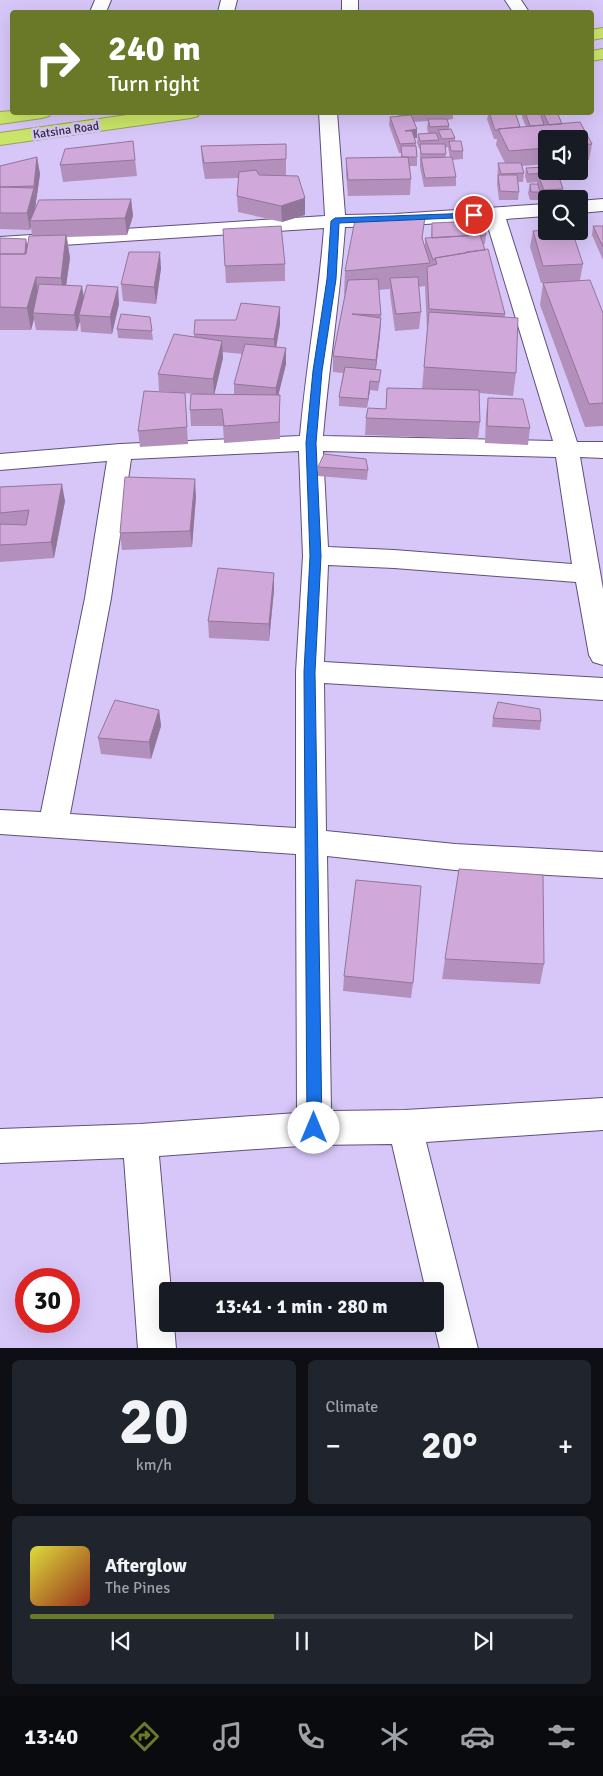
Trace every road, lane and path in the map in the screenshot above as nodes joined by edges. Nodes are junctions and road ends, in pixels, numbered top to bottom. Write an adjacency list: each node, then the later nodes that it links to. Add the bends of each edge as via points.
1 (21, 115): 4 (highway, Katsina Road)
2 (171, 115): 5 (highway, Katsina Road)
3 (328, 115): 10 (street)
4 (0, 118)
5 (0, 140)
6 (603, 206): 7 (street)
7 (588, 207)
8 (538, 211): 9 (street)
9 (494, 214): 10 (street); 13 (street)
10 (335, 221): 11 (street); 12 (street)
11 (0, 243)
12 (311, 443): 13 (street); 15 (street); 17 (street)
13 (567, 449): 14 (street); 18 (street)
14 (603, 450)
15 (120, 452): 16 (street); 23 (street, via 98,598)
16 (0, 462)
17 (316, 556): 18 (street); 20 (street)
18 (587, 574): 19 (street)
19 (603, 655)
20 (310, 672): 21 (street); 24 (street)
21 (603, 689)
22 (0, 822): 23 (street)
23 (53, 825): 24 (street)
24 (312, 842): 25 (street, via 455,857); 28 (street)
25 (603, 864)
26 (603, 1114): 27 (street)
27 (405, 1127): 28 (street); 32 (street)
28 (314, 1128): 29 (street)
29 (140, 1141): 30 (street); 31 (street)
30 (0, 1146)
31 (157, 1348)
32 (459, 1348)

